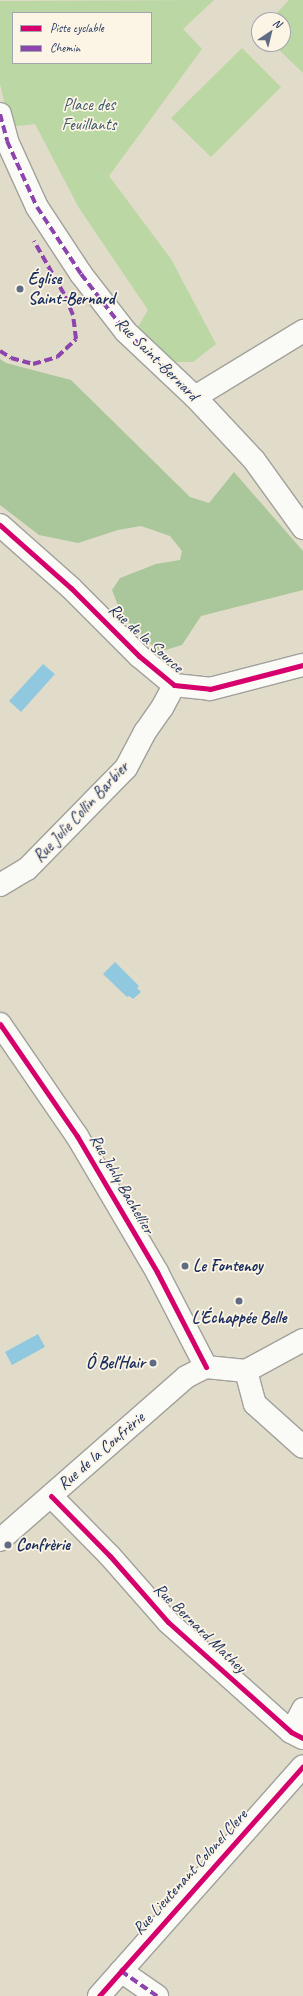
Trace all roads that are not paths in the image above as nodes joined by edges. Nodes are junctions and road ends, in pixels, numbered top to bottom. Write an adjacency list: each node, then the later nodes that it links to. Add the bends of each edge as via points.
1 (0, 114): 3 (street, Rue Saint-Bernard, via 7,142 36,207 81,274 126,332)
2 (303, 331): 3 (street)
3 (195, 397): 5 (street, Rue Saint-Bernard, via 254,460)
4 (0, 525): 7 (street, Rue de la Source, via 71,588 139,656)
5 (303, 528)
6 (303, 665): 7 (street, Rue de la Source, via 210,689)
7 (174, 685): 8 (street, Rue Julie Collin Barbier, via 126,768 27,869)
8 (0, 885)
9 (0, 1024): 11 (street, Rue Jehly Bachellier, via 77,1136 157,1272)
10 (303, 1340): 12 (street)
11 (206, 1367): 12 (street); 14 (street, Rue de la Confrèrie, via 186,1377)
12 (246, 1371): 13 (street, via 255,1404)
13 (303, 1447)
14 (51, 1496): 15 (street, Rue de la Confrèrie); 17 (street, Rue Bernard Mathey, via 110,1556 168,1622)
15 (0, 1540)
16 (303, 1709): 17 (street)
17 (297, 1735)
18 (303, 1766): 19 (street, Rue Lieutenant Colonel Clere)
19 (121, 1971): 20 (street, Rue Lieutenant Colonel Clere); 21 (street)
20 (99, 1996)
21 (157, 1996)

